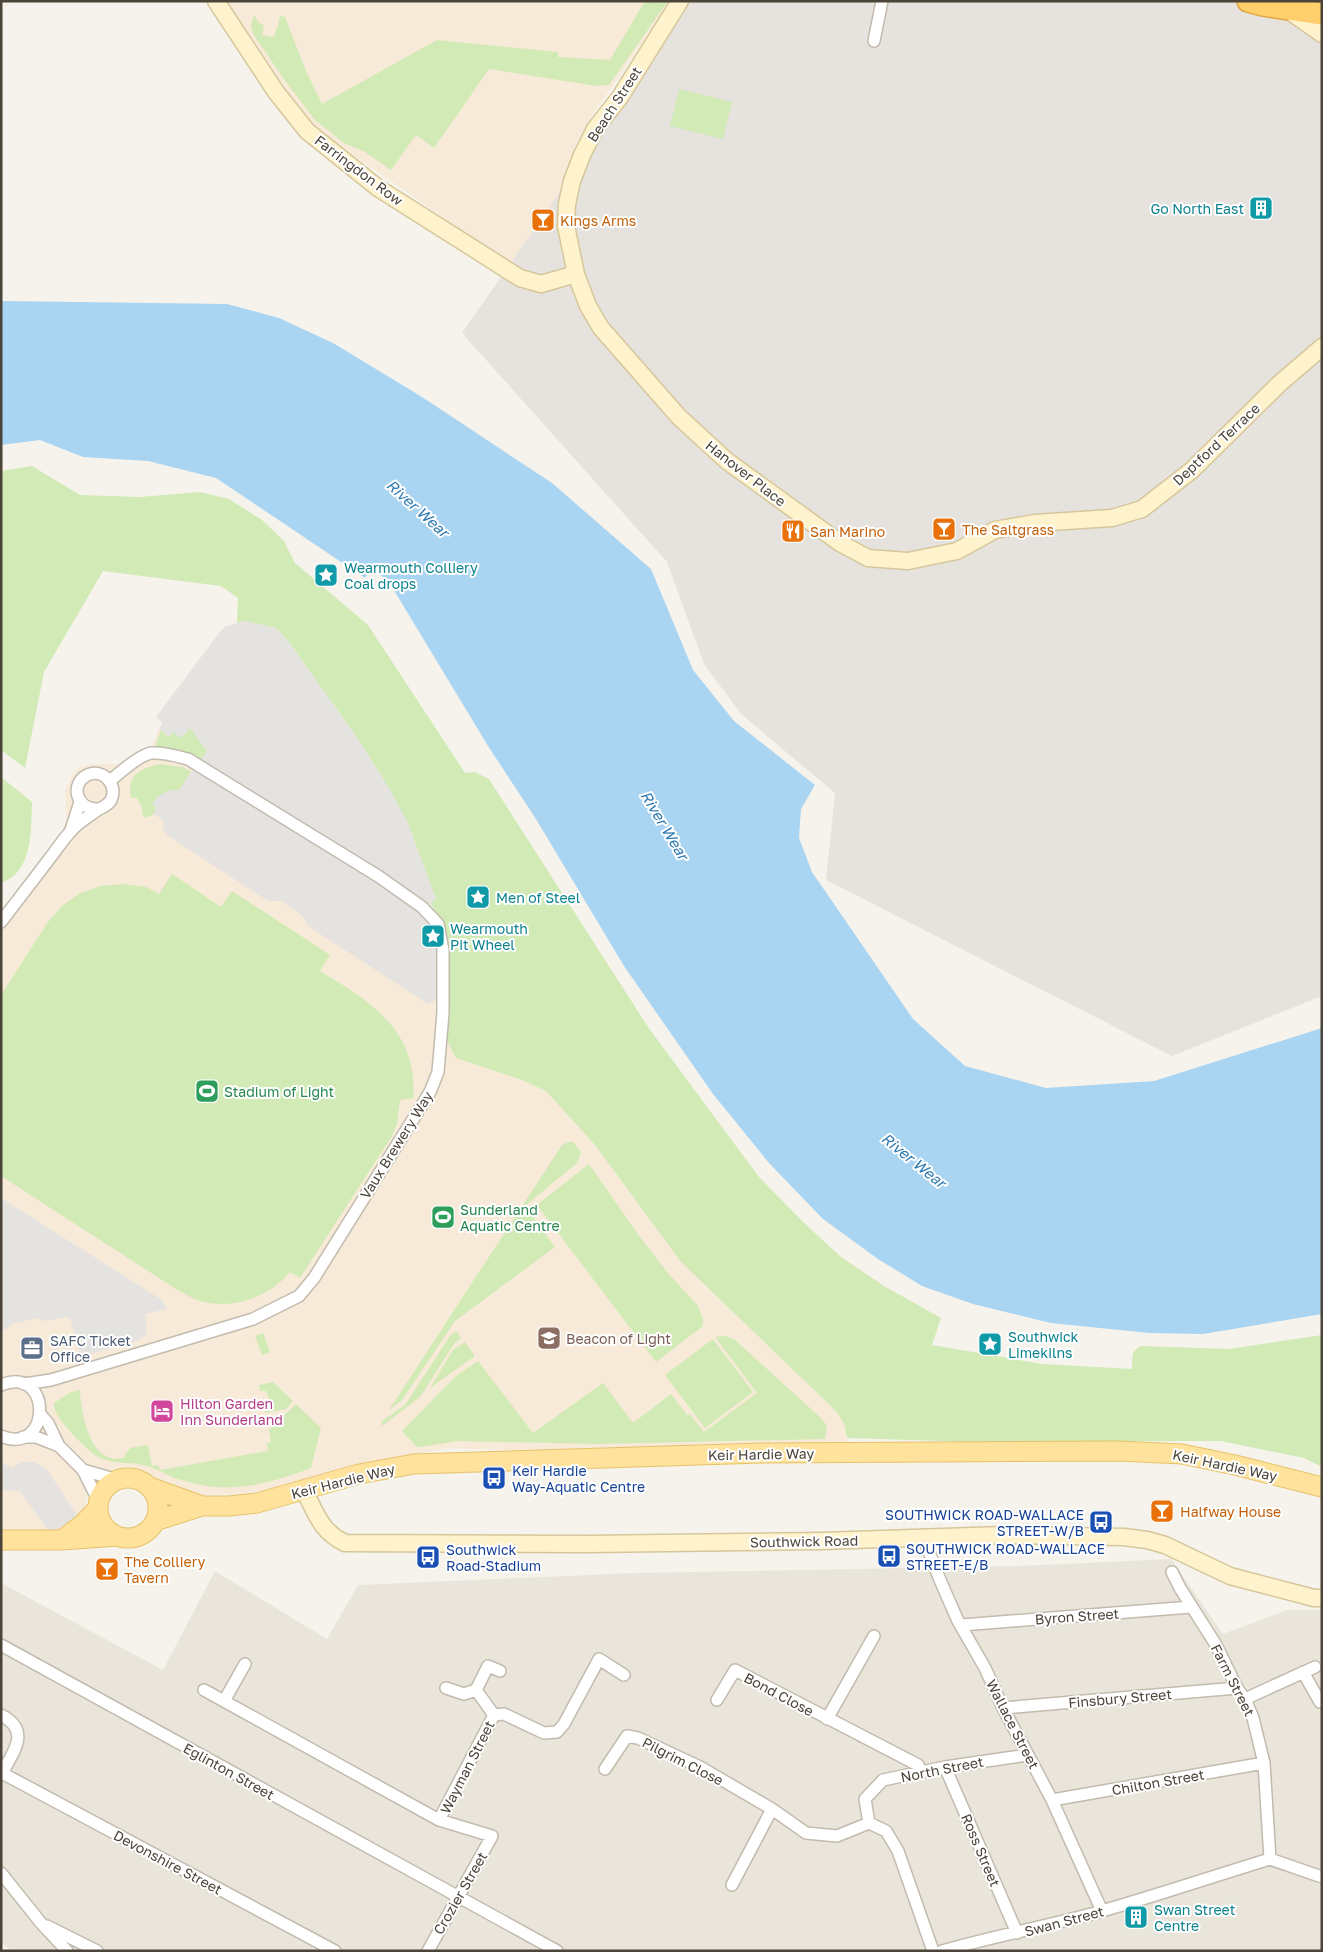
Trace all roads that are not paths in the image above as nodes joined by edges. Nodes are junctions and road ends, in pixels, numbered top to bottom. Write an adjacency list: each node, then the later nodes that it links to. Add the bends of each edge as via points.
1 (216, 1): 9 (street, Farringdon Row, via 276,92 307,130 378,188 520,278 541,284)
2 (680, 1): 9 (street, Beach Street, via 620,97 595,129 575,172 567,204 566,226)
3 (882, 1): 8 (street)
4 (1248, 1): 5 (highway)
5 (1286, 9): 6 (highway); 7 (street)
6 (1322, 14)
7 (1322, 34)
8 (874, 41)
9 (576, 274): 11 (street, Hanover Place, via 588,306 602,328 680,417 727,461 840,543 868,558 908,561 956,551)
10 (1322, 347): 11 (street, Deptford Terrace, via 1279,384 1192,470 1142,509 1112,518 1035,523 995,530)
11 (980, 538)
12 (110, 781): 13 (street, via 95,773 84,777 78,786); 14 (street, via 112,797); 17 (street, Vaux Brewery Way, via 150,753 188,759 378,876 422,907 438,924 444,950 438,1072 425,1101 314,1278 299,1296 253,1319)
13 (80, 802): 14 (street, via 88,808); 15 (street)
14 (98, 809): 15 (street)
15 (71, 830): 16 (street)
16 (1, 922)
17 (52, 1380): 18 (street, Vaux Brewery Way); 20 (street)
18 (24, 1384): 19 (street, Vaux Brewery Way); 20 (street)
19 (1, 1385)
20 (38, 1396): 21 (street)
21 (41, 1415): 23 (street, via 32,1432); 24 (street)
22 (1, 1436): 23 (street)
23 (23, 1437): 24 (street)
24 (59, 1446): 25 (street)
25 (83, 1470): 26 (street); 30 (street)
26 (118, 1480): 27 (main road, via 134,1478); 30 (main road, via 106,1488)
27 (149, 1487): 31 (main road); 32 (main road, via 158,1503)
28 (1322, 1487): 29 (main road, Keir Hardie Way, via 1182,1454 1098,1451 762,1453 414,1464 359,1474)
29 (304, 1490): 31 (main road, Keir Hardie Way, via 257,1503); 34 (street, Southwick Road, via 325,1530 352,1544)
30 (98, 1505): 33 (main road, via 103,1525); 36 (main road, via 84,1523)
31 (202, 1506): 32 (main road)
32 (155, 1521): 33 (main road, via 135,1537)
33 (117, 1536): 36 (main road)
34 (924, 1538): 38 (street, Southwick Road, via 1004,1535 1147,1540 1165,1545 1230,1576); 40 (street, Wallace Street)
35 (1, 1540): 36 (main road)
36 (62, 1540)
37 (1172, 1572): 39 (street, Farm Street)
38 (1322, 1598)
39 (1191, 1607): 40 (street, Byron Street); 49 (street, Farm Street, via 1216,1645)
40 (962, 1625): 56 (street, Wallace Street)
41 (874, 1636): 59 (street, Bond Close)
42 (1, 1645): 75 (street, Eglinton Street)
43 (245, 1664): 54 (street)
44 (1315, 1667): 46 (street)
45 (500, 1670): 51 (street, via 488,1666)
46 (1303, 1672): 52 (street); 55 (street)
47 (624, 1675): 57 (street, Wayman Street, via 599,1659 557,1732 544,1733 504,1714)
48 (446, 1688): 51 (street, via 464,1694)
49 (1237, 1688): 52 (street, Farm Street); 56 (street, Finsbury Street)
50 (204, 1690): 54 (street, Wayman Street)
51 (476, 1690): 57 (street)
52 (1245, 1699): 61 (street, Farm Street, via 1256,1727)
53 (717, 1700): 59 (street, Bond Close, via 735,1670)
54 (224, 1701): 68 (street, Wayman Street)
55 (1320, 1702)
56 (1003, 1708): 60 (street, Wallace Street)
57 (494, 1714): 68 (street, Wayman Street)
58 (1, 1715): 65 (street, via 16,1726 19,1734)
59 (827, 1719): 64 (street, Bond Close, via 918,1765)
60 (1027, 1755): 62 (street, North Street); 66 (street, Wallace Street)
61 (1264, 1763): 66 (street, Chilton Street); 71 (street, Farm Street)
62 (945, 1766): 64 (street, North Street); 78 (street, Ross Street)
63 (604, 1769): 67 (street, Pilgrim Close, via 627,1736 638,1738 700,1767)
64 (921, 1773): 69 (street, North Street, via 883,1780 865,1799)
65 (2, 1774): 81 (street, Devonshire Street)
66 (1052, 1800): 76 (street, Wallace Street)
67 (772, 1809): 69 (street, Pilgrim Close, via 806,1833 837,1836); 74 (street)
68 (439, 1820): 70 (street, Wayman Street)
69 (869, 1823): 84 (street, via 886,1831 898,1851)
70 (492, 1836): 75 (street, Crozier Street)
71 (1270, 1859): 73 (street); 76 (street, Swan Street)
72 (1, 1873): 77 (street)
73 (1322, 1877)
74 (732, 1885)
75 (457, 1897): 82 (street, Crozier Street); 83 (street, Eglinton Street)
76 (1102, 1911): 78 (street, Swan Street)
77 (41, 1923): 79 (street); 80 (street)
78 (1017, 1934): 85 (street, Swan Street)
79 (67, 1951)
80 (97, 1951)
81 (335, 1951)
82 (428, 1951)
83 (557, 1951)
84 (933, 1951)
85 (942, 1951)

